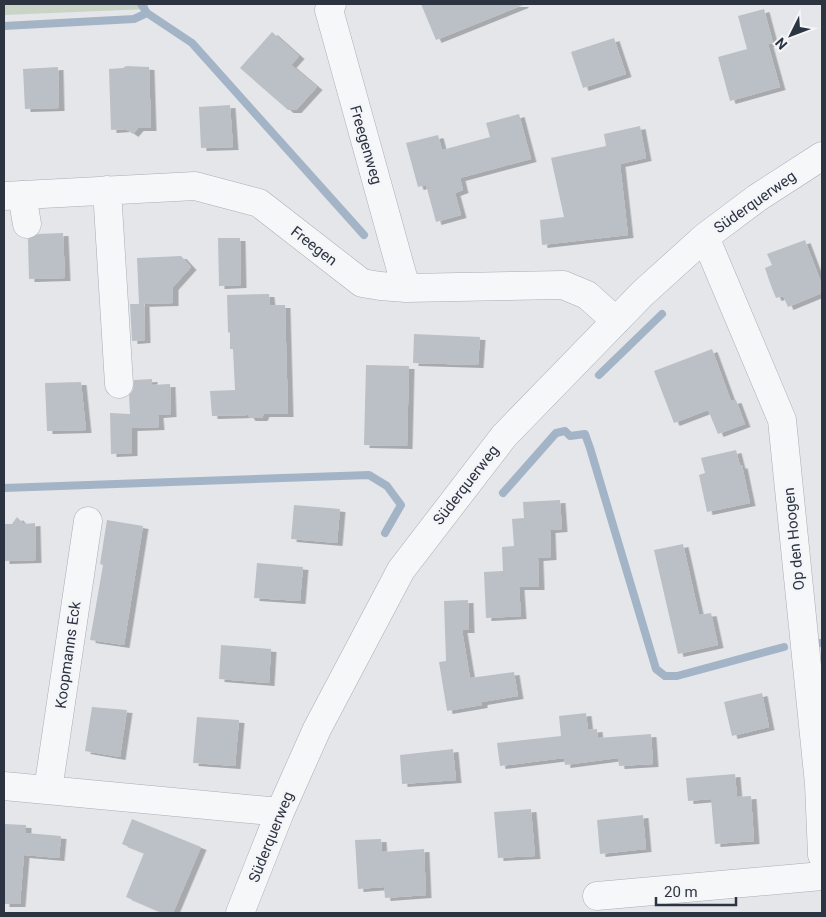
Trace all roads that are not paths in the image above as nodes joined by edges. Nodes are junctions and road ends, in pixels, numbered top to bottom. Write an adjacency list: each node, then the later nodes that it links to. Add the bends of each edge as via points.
1 (332, 4): 8 (street, Freegenweg, via 328,10)
2 (822, 156): 6 (street, Süderquerweg)
3 (117, 190): 4 (street, Freegen); 7 (street); 8 (street, Freegen, via 195,186 259,203 362,283); 10 (street)
4 (13, 195): 5 (street)
5 (26, 224)
6 (705, 237): 9 (street, Süderquerweg); 15 (street, Op den Hoogen, via 782,420 819,784)
7 (130, 275)
8 (406, 288): 9 (street, Freegen, via 563,285 587,295)
9 (616, 321): 14 (street, Süderquerweg, via 504,436 401,570 317,729)
10 (119, 384)
11 (88, 521): 13 (street, Koopmanns Eck)
12 (4, 786): 13 (street)
13 (48, 790): 14 (street)
14 (280, 812): 18 (street, Süderquerweg)
15 (822, 855)
16 (822, 876): 17 (street)
17 (597, 896)
18 (240, 913)

